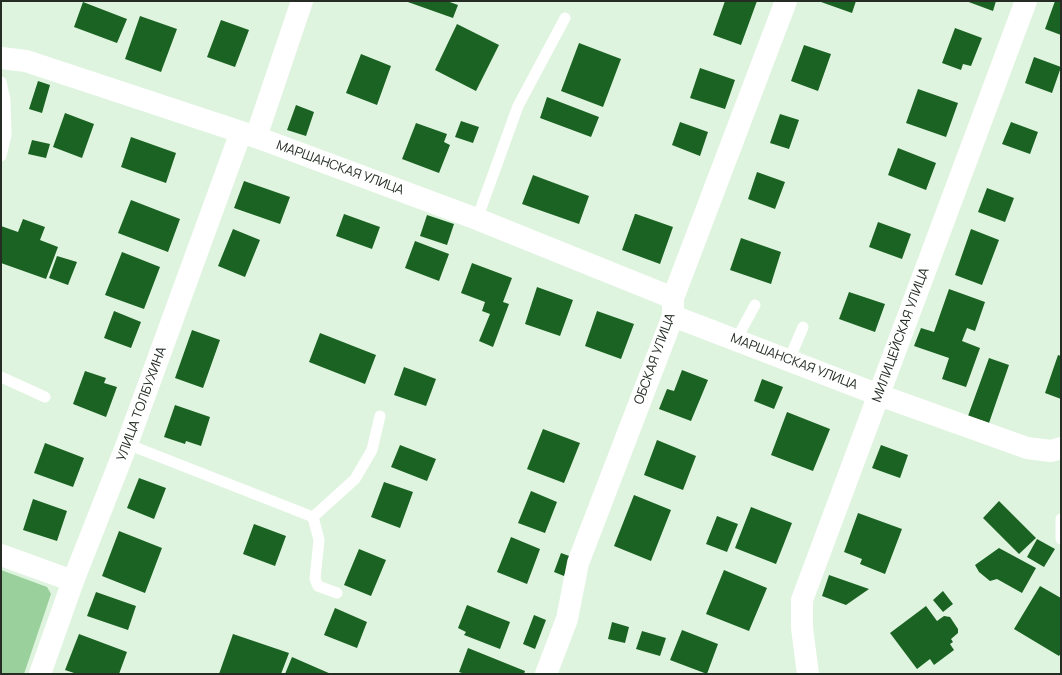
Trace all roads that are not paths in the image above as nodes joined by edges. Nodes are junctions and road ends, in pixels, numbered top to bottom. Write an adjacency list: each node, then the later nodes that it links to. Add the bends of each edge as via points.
1 (302, 1): 7 (street, УЛИЦА ТОЛБУХИНА)
2 (786, 1): 11 (street, ОБСКАЯ УЛИЦА)
3 (1026, 1): 16 (street, МИЛИЦЕЙСКАЯ УЛИЦА)
4 (565, 18): 9 (lane, via 518,106)
5 (1, 58): 7 (street, МАРШАНСКАЯ УЛИЦА, via 26,61)
6 (1, 82): 8 (lane, via 5,100 6,135)
7 (249, 135): 9 (street, МАРШАНСКАЯ УЛИЦА); 19 (street, УЛИЦА ТОЛБУХИНА)
8 (1, 156)
9 (477, 218): 11 (street, МАРШАНСКАЯ УЛИЦА)
10 (755, 304): 13 (lane)
11 (673, 307): 13 (street, МАРШАНСКАЯ УЛИЦА); 28 (street, ОБСКАЯ УЛИЦА, via 578,563 567,619)
12 (804, 327): 14 (lane)
13 (736, 340): 14 (street, МАРШАНСКАЯ УЛИЦА)
14 (789, 360): 16 (street, МАРШАНСКАЯ УЛИЦА)
15 (1, 377): 17 (lane)
16 (879, 395): 20 (street, МАРШАНСКАЯ УЛИЦА, via 1027,448); 29 (street, МИЛИЦЕЙСКАЯ УЛИЦА, via 802,600 802,628)
17 (45, 397)
18 (380, 416): 21 (lane, via 372,450 355,479)
19 (127, 444): 21 (lane); 25 (street, УЛИЦА ТОЛБУХИНА)
20 (1056, 450)
21 (313, 517): 26 (lane, via 319,540 314,579 318,586)
22 (1061, 519): 23 (lane)
23 (1061, 539)
24 (1, 555): 25 (street)
25 (73, 581): 27 (street, УЛИЦА ТОЛБУХИНА)
26 (337, 593)
27 (40, 674)
28 (546, 674)
29 (808, 674)

